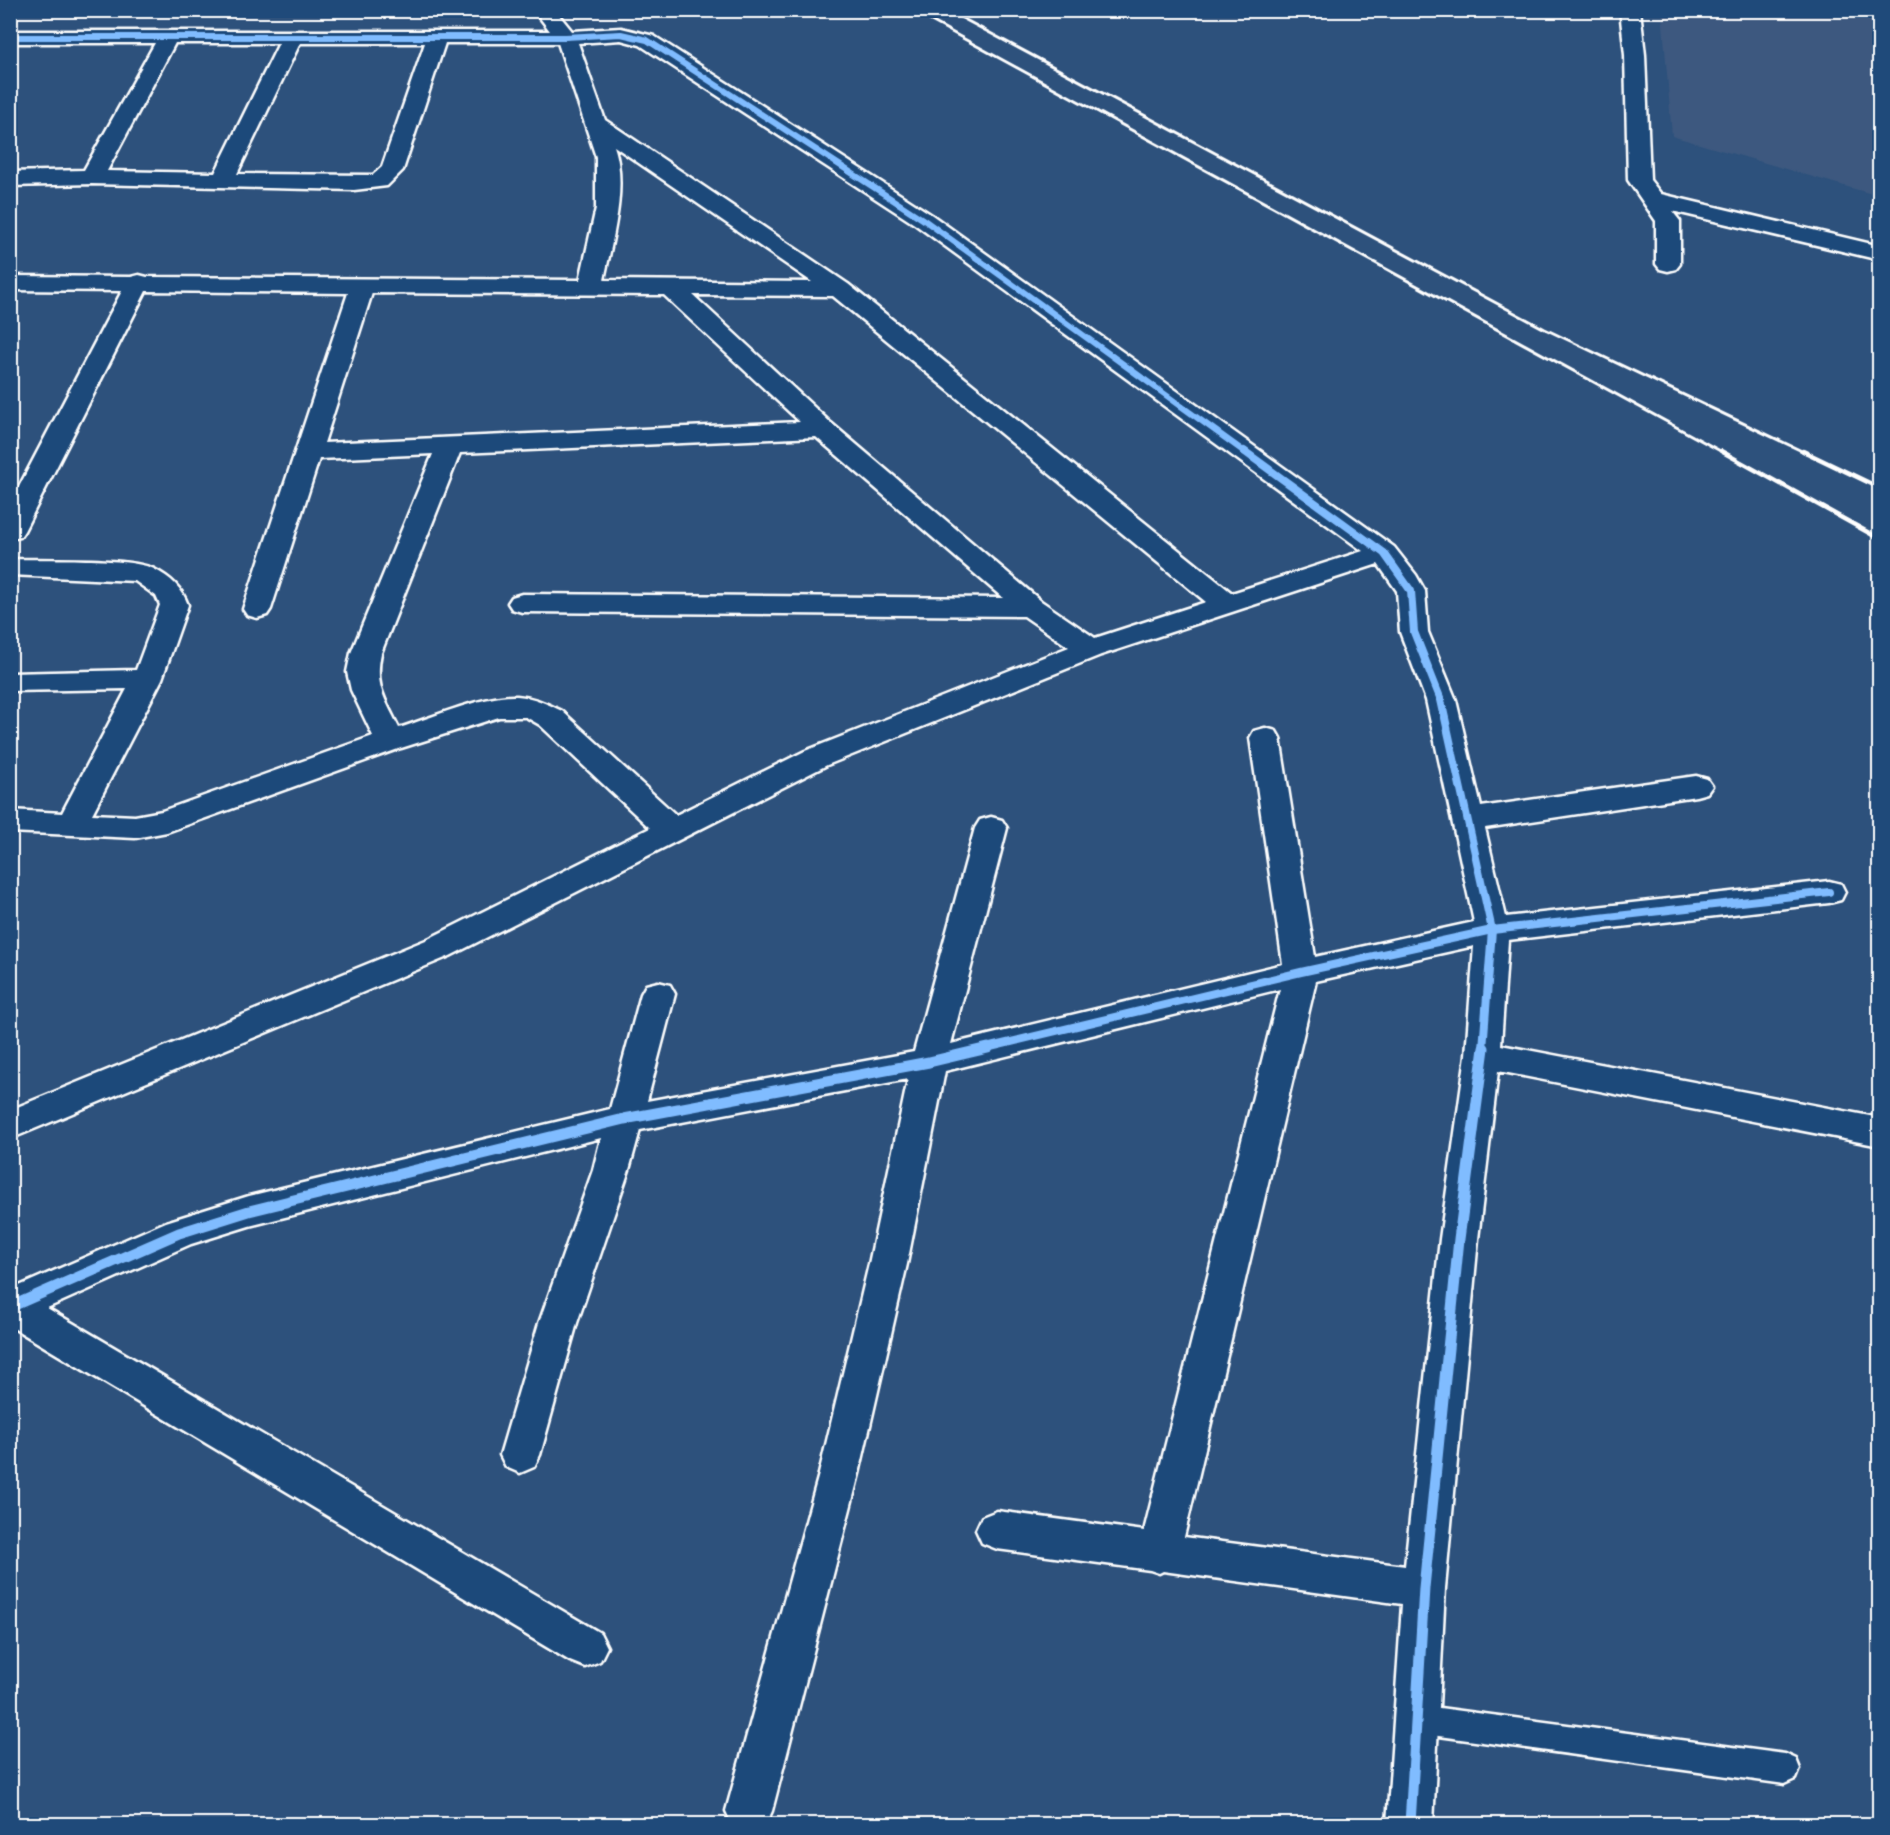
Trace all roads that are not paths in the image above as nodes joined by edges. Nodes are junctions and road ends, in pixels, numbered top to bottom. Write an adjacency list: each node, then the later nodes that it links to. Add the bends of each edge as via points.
1 (544, 10): 7 (street)
2 (1630, 10): 12 (street, via 1639,180)
3 (169, 36): 4 (street); 5 (street); 9 (street)
4 (293, 36): 6 (street); 11 (street)
5 (10, 37)
6 (437, 37): 7 (street); 11 (street, via 387,176 378,181 354,183)
7 (566, 37): 8 (street); 25 (street, via 635,36 647,40 924,220)
8 (596, 123): 18 (street, via 607,157 607,208); 19 (street)
9 (92, 177): 10 (street); 11 (street)
10 (10, 179)
11 (222, 181)
12 (1652, 199): 13 (street); 14 (street, via 1668,221)
13 (1880, 252)
14 (1668, 264)
15 (10, 282): 16 (street)
16 (139, 282): 17 (street); 24 (street)
17 (362, 286): 18 (street); 23 (street)
18 (591, 287): 20 (street)
19 (839, 289): 20 (street); 28 (street)
20 (673, 290): 21 (street)
21 (822, 429): 22 (street); 29 (street)
22 (450, 446): 23 (street); 35 (street, via 366,653 362,672 366,690)
23 (307, 452): 30 (street)
24 (10, 531)
25 (1384, 553): 28 (street); 37 (street, via 1411,591 1414,632 1442,700)
26 (10, 567): 32 (street, via 123,571 143,574 160,584 169,592 174,605)
27 (522, 603): 29 (street)
28 (1227, 604): 31 (street)
29 (1032, 607): 31 (street)
30 (256, 609)
31 (1091, 649): 41 (street, via 816,758)
32 (147, 679): 33 (street); 39 (street)
33 (10, 682)
34 (1265, 738): 44 (street)
35 (390, 741): 39 (street, via 167,821 135,827); 41 (street, via 497,707 534,709 550,718)
36 (1696, 786): 37 (street)
37 (1468, 820): 43 (street)
38 (10, 821): 39 (street)
39 (71, 825)
40 (991, 828): 47 (street)
41 (673, 831): 49 (street, via 438,948)
42 (1829, 892): 43 (street)
43 (1492, 930): 44 (street); 46 (street)
44 (1301, 972): 47 (street); 54 (street)
45 (658, 994): 48 (street)
46 (1483, 1055): 50 (street); 55 (street, via 1459,1239)
47 (929, 1062): 48 (street); 59 (street, via 888,1264 839,1474)
48 (624, 1119): 51 (street, via 249,1211 179,1233); 52 (street)
49 (10, 1125)
50 (1880, 1132)
51 (11, 1307): 56 (street)
52 (520, 1455)
53 (997, 1530): 54 (street)
54 (1159, 1554): 55 (street)
55 (1424, 1588): 57 (street)
56 (585, 1647)
57 (1417, 1719): 58 (lane); 60 (street)
58 (1785, 1769)
59 (749, 1811)
60 (1410, 1824)

